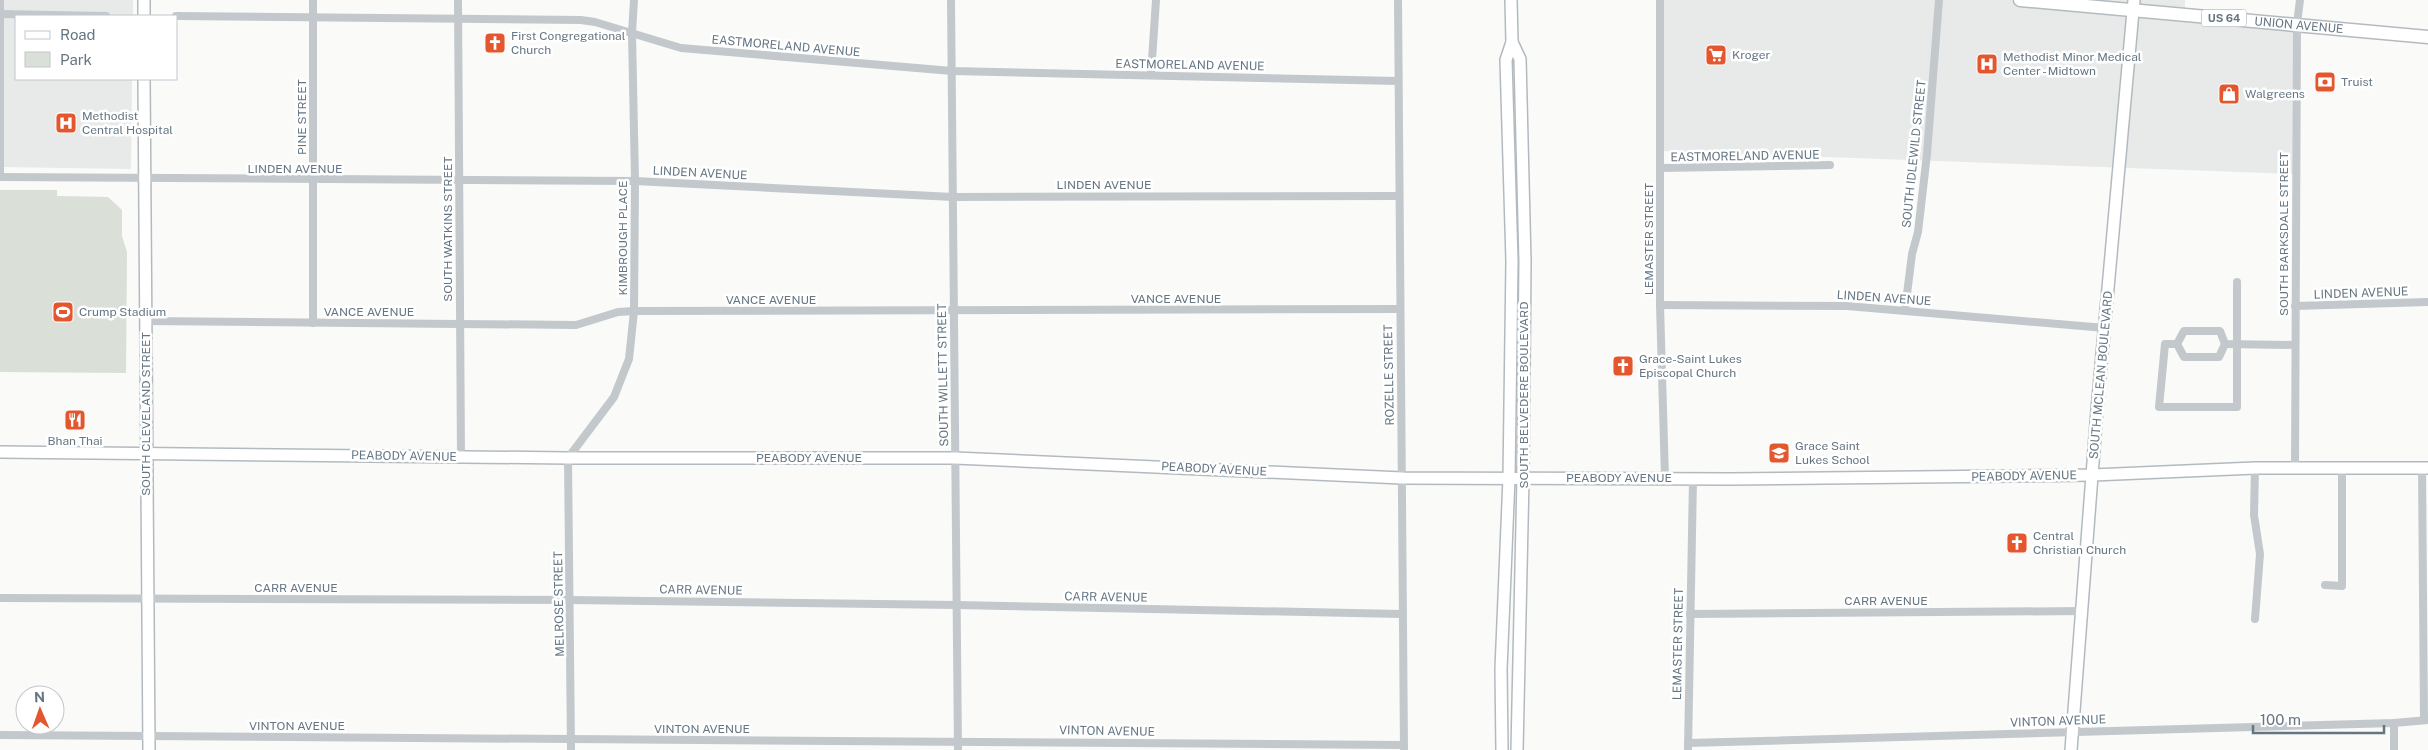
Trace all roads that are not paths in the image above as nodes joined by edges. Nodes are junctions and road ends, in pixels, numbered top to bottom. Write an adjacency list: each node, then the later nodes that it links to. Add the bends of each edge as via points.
1 (0, 0): 15 (street)
2 (144, 0): 17 (main road)
3 (313, 0): 19 (street, PINE STREET)
4 (458, 0): 20 (street, SOUTH WATKINS STREET)
5 (634, 0): 22 (street, KIMBROUGH PLACE)
6 (952, 0): 25 (street, SOUTH WILLETT STREET)
7 (1156, 0): 26 (street)
8 (1398, 0): 28 (street, ROZELLE STREET)
9 (1511, 0): 24 (main road, SOUTH BELVEDERE BOULEVARD)
10 (1660, 0): 30 (street, LEMASTER STREET)
11 (1939, 0): 43 (street, SOUTH IDLEWILD STREET, via 1918,232)
12 (2020, 0): 14 (main road, UNION AVENUE / US 64)
13 (2300, 0): 21 (street, SOUTH BARKSDALE STREET)
14 (2134, 5): 21 (main road, UNION AVENUE / US 64); 49 (main road, SOUTH MCLEAN BOULEVARD)
15 (0, 14): 16 (street); 31 (street)
16 (53, 15)
17 (144, 15)
18 (178, 16): 19 (street, EASTMORELAND AVENUE)
19 (313, 18): 20 (street, EASTMORELAND AVENUE); 33 (street, PINE STREET)
20 (458, 20): 22 (street, EASTMORELAND AVENUE, via 581,20); 34 (street, SOUTH WATKINS STREET)
21 (2298, 24): 23 (main road, UNION AVENUE / US 64); 41 (street, SOUTH BARKSDALE STREET)
22 (632, 33): 25 (street, EASTMORELAND AVENUE, via 681,48); 35 (street, KIMBROUGH PLACE)
23 (2428, 37)
24 (1512, 42): 65 (main road, SOUTH BELVEDERE BOULEVARD, via 1506,60 1512,261); 66 (main road, SOUTH BELVEDERE BOULEVARD, via 1520,59 1525,260)
25 (952, 71): 26 (street, EASTMORELAND AVENUE); 36 (street, SOUTH WILLETT STREET)
26 (1151, 75): 28 (street, EASTMORELAND AVENUE)
27 (144, 80): 32 (main road, SOUTH CLEVELAND STREET)
28 (1398, 81): 37 (street, ROZELLE STREET)
29 (1830, 165): 30 (street, EASTMORELAND AVENUE)
30 (1661, 168): 40 (street, LEMASTER STREET)
31 (0, 177): 32 (street, LINDEN AVENUE)
32 (144, 179): 33 (street, LINDEN AVENUE); 46 (main road, SOUTH CLEVELAND STREET)
33 (314, 180): 34 (street, LINDEN AVENUE); 47 (street, PINE STREET)
34 (459, 181): 35 (street, LINDEN AVENUE); 48 (street, SOUTH WATKINS STREET)
35 (635, 181): 36 (street, LINDEN AVENUE); 44 (street, KIMBROUGH PLACE)
36 (953, 196): 37 (street, LINDEN AVENUE); 45 (street, SOUTH WILLETT STREET)
37 (1399, 196): 42 (street, ROZELLE STREET)
38 (2237, 282): 52 (street)
39 (2428, 302): 41 (street, LINDEN AVENUE)
40 (1660, 305): 43 (street, LINDEN AVENUE, via 1847,306); 67 (street, LEMASTER STREET)
41 (2295, 306): 53 (street, SOUTH BARKSDALE STREET)
42 (1400, 309): 45 (street, VANCE AVENUE); 64 (street, ROZELLE STREET)
43 (1905, 310): 49 (street, LINDEN AVENUE)
44 (634, 311): 45 (street, VANCE AVENUE); 48 (street, VANCE AVENUE, via 618,312 576,325); 57 (street, KIMBROUGH PLACE, via 629,359 614,397)
45 (954, 311): 58 (street, SOUTH WILLETT STREET)
46 (145, 321): 47 (street, VANCE AVENUE); 55 (main road, SOUTH CLEVELAND STREET)
47 (314, 323): 48 (street, VANCE AVENUE)
48 (460, 324): 56 (street, SOUTH WATKINS STREET)
49 (2105, 328): 63 (main road, SOUTH MCLEAN BOULEVARD)
50 (2176, 344): 51 (street, via 2184,357 2219,357); 51 (street, via 2184,331 2220,331); 52 (street, via 2165,344 2159,407 2237,407)
51 (2225, 344): 52 (street)
52 (2237, 344): 53 (street)
53 (2295, 345): 62 (street, SOUTH BARKSDALE STREET)
54 (0, 452): 55 (main road, PEABODY AVENUE)
55 (146, 452): 56 (main road, PEABODY AVENUE); 71 (main road, SOUTH CLEVELAND STREET)
56 (461, 457): 57 (main road, PEABODY AVENUE)
57 (568, 458): 58 (main road, PEABODY AVENUE); 72 (street, MELROSE STREET)
58 (955, 458): 64 (main road, PEABODY AVENUE); 73 (street, SOUTH WILLETT STREET)
59 (2254, 468): 62 (main road, PEABODY AVENUE); 63 (main road, PEABODY AVENUE); 78 (street, via 2254,515 2260,554)
60 (2342, 468): 61 (main road, PEABODY AVENUE); 62 (main road, PEABODY AVENUE); 69 (street, via 2342,586)
61 (2425, 468): 74 (street)
62 (2295, 469)
63 (2093, 475): 68 (main road, PEABODY AVENUE); 75 (main road, SOUTH MCLEAN BOULEVARD)
64 (1402, 478): 65 (main road, PEABODY AVENUE); 76 (street, ROZELLE STREET)
65 (1509, 478): 66 (main road, PEABODY AVENUE); 79 (main road, SOUTH BELVEDERE BOULEVARD)
66 (1523, 478): 67 (main road, PEABODY AVENUE); 80 (main road, SOUTH BELVEDERE BOULEVARD)
67 (1664, 478): 68 (main road, PEABODY AVENUE)
68 (1692, 479): 77 (street, LEMASTER STREET)
69 (2325, 585)
70 (0, 598): 71 (street, CARR AVENUE)
71 (148, 599): 72 (street, CARR AVENUE); 85 (main road, SOUTH CLEVELAND STREET)
72 (570, 600): 73 (street, CARR AVENUE); 86 (street, MELROSE STREET)
73 (956, 605): 76 (street, CARR AVENUE); 87 (street, SOUTH WILLETT STREET)
74 (2426, 609): 81 (street)
75 (2082, 611): 77 (street, CARR AVENUE); 83 (main road, SOUTH MCLEAN BOULEVARD)
76 (1401, 614): 89 (street, ROZELLE STREET)
77 (1690, 614): 88 (street, LEMASTER STREET)
78 (2255, 619)
79 (1502, 669): 80 (main road); 93 (main road, SOUTH BELVEDERE BOULEVARD)
80 (1519, 669): 94 (main road, SOUTH BELVEDERE BOULEVARD)
81 (2426, 720): 82 (street, VINTON AVENUE)
82 (2394, 723): 83 (street, VINTON AVENUE); 96 (street)
83 (2072, 732): 88 (street, VINTON AVENUE); 95 (main road, SOUTH MCLEAN BOULEVARD)
84 (0, 735): 85 (street, VINTON AVENUE)
85 (149, 736): 86 (street, VINTON AVENUE); 90 (main road, SOUTH CLEVELAND STREET)
86 (570, 740): 87 (street, VINTON AVENUE); 91 (street, MELROSE STREET)
87 (958, 741): 89 (street, VINTON AVENUE); 92 (street, SOUTH WILLETT STREET)
88 (1688, 746)
89 (1404, 748)
90 (149, 750)
91 (570, 750)
92 (958, 750)
93 (1502, 750)
94 (1517, 750)
95 (2071, 750)
96 (2394, 750)

